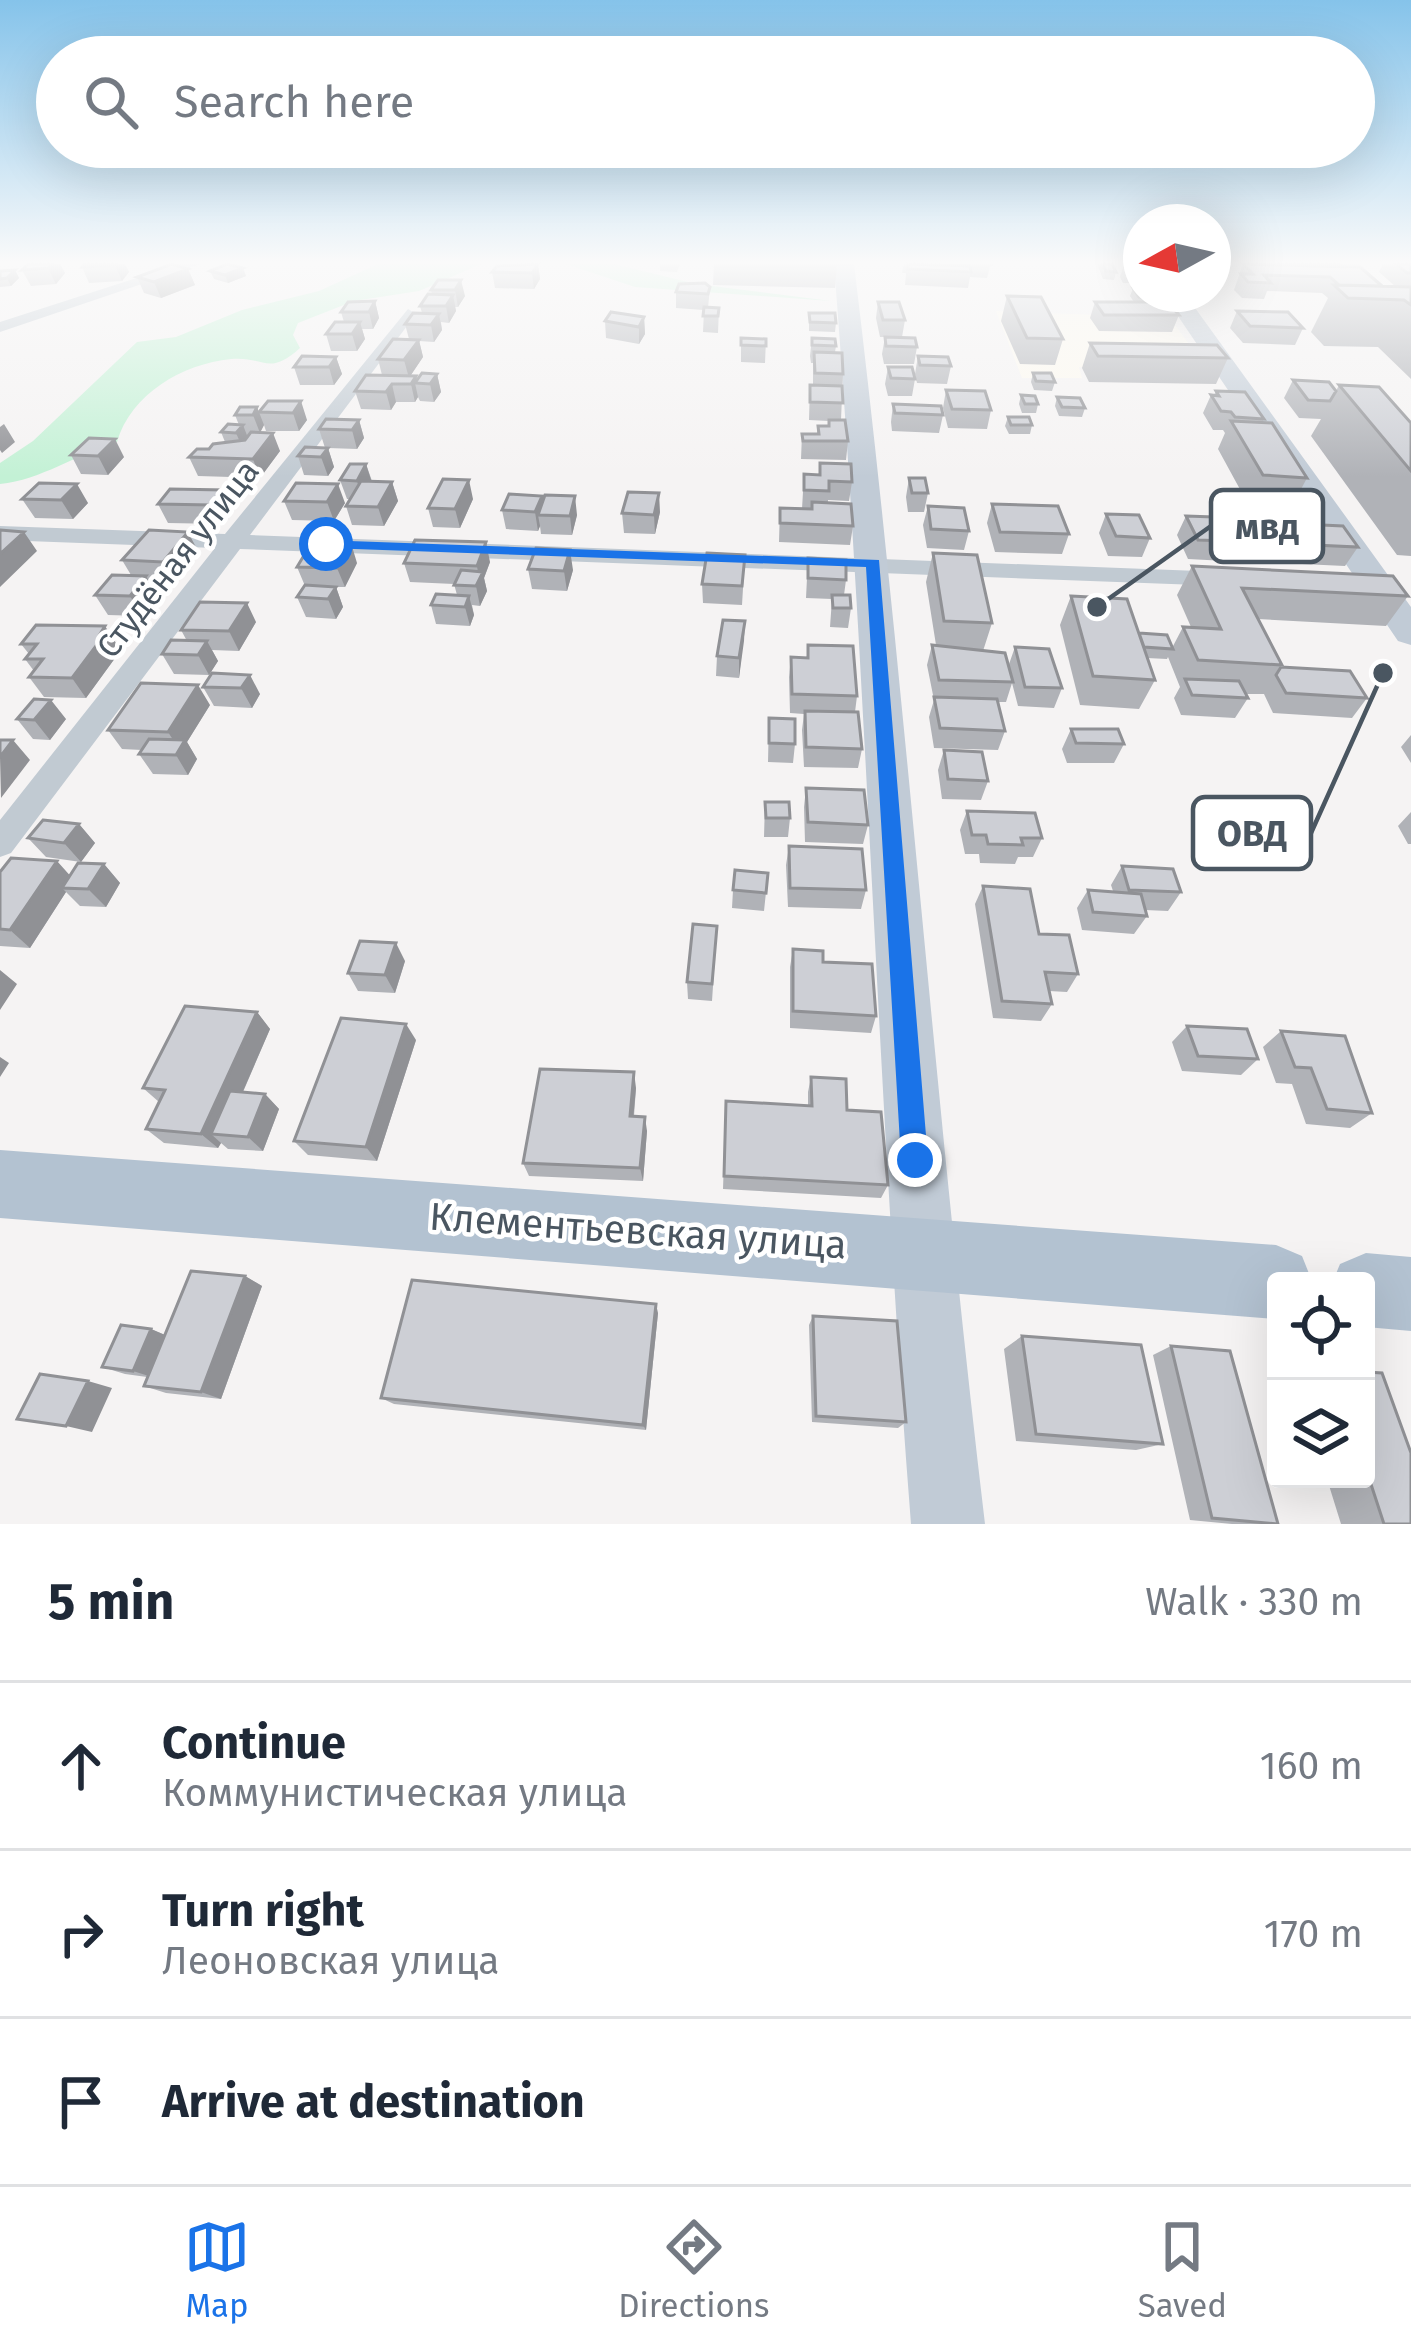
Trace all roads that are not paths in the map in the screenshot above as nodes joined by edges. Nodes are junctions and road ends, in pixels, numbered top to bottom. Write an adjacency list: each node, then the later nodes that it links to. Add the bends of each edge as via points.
1 (392, 335): 5 (street, Студёная улица)
2 (851, 335): 6 (street)
3 (1203, 335): 9 (street)
4 (0, 533): 5 (street)
5 (235, 541): 6 (street); 12 (street, Студёная улица)
6 (874, 563): 7 (street); 14 (street)
7 (1249, 580)
8 (1342, 584): 9 (street)
9 (1378, 586): 10 (street); 11 (street)
10 (1411, 587)
11 (1411, 633)
12 (0, 844)
13 (0, 1184): 14 (main road, Клементьевская улица)
14 (921, 1251): 15 (main road, Клементьевская улица); 18 (street)
15 (1267, 1281)
16 (1375, 1291): 17 (main road)
17 (1411, 1294)
18 (948, 1524)

